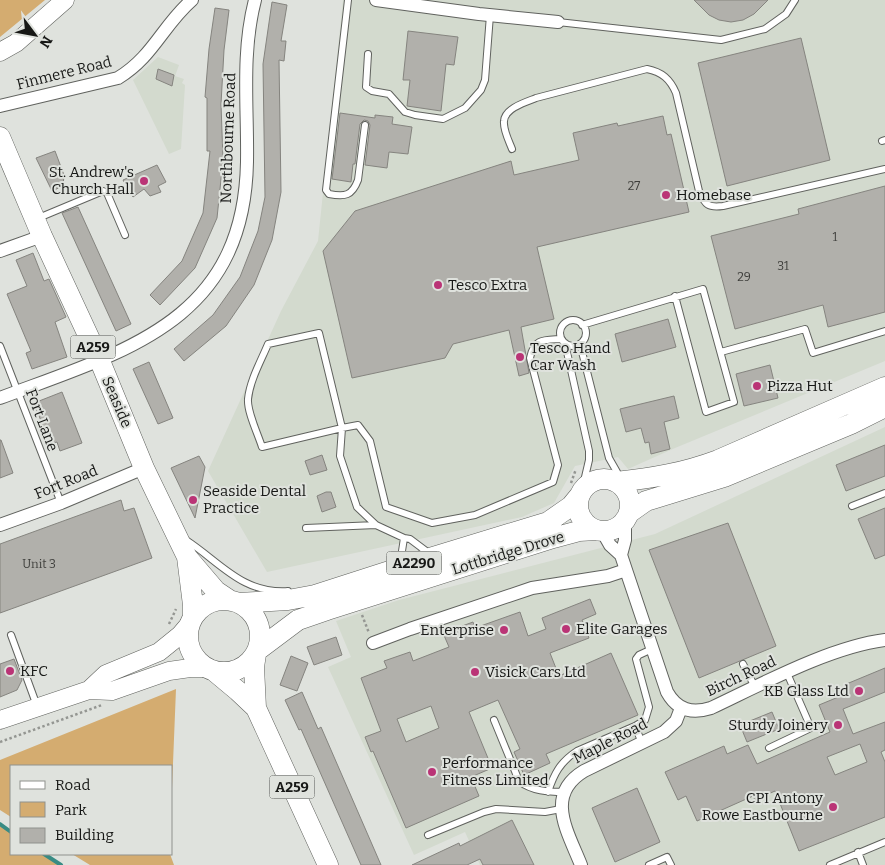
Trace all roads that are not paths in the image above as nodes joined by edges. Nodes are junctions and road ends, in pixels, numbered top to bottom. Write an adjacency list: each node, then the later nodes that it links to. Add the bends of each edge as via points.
1 (65, 0): 9 (street, via 16,43)
2 (192, 0): 11 (street, Finmere Road, via 144,59 118,78)
3 (255, 0): 26 (street, Northbourne Road, via 246,52 246,183 243,208 225,258 211,282 180,315 148,337)
4 (348, 0): 12 (lane, via 326,190 329,194 342,196 356,186)
5 (376, 0): 7 (street)
6 (795, 0): 8 (lane, via 786,14 765,29 721,40)
7 (490, 15): 8 (street); 10 (lane, via 485,80 481,90 465,108 443,119 405,112 389,94 366,87)
8 (558, 22)
9 (0, 52)
10 (368, 54)
11 (0, 106)
12 (365, 126)
13 (0, 137): 16 (main road, Seaside / A259)
14 (512, 149): 15 (lane, via 503,123 506,114 519,105 647,69 664,75 673,85 699,191 708,206 723,206)
15 (885, 170)
16 (38, 228): 17 (lane, via 103,191 107,193); 18 (street); 26 (main road, Seaside / A259)
17 (125, 235)
18 (0, 251)
19 (675, 296): 20 (lane); 25 (lane, via 703,289); 25 (lane, via 706,412 734,402)
20 (582, 325): 22 (lane, via 572,320 565,323 560,331); 23 (lane, via 586,333)
21 (885, 331): 25 (lane, via 813,352 805,329)
22 (563, 341): 23 (lane, via 572,346); 31 (lane, via 538,342 530,358 558,465 553,482 475,515 432,523 386,507 370,441 358,425); 34 (lane, via 589,451)
23 (580, 344): 33 (lane, via 609,458 617,472)
24 (0, 346): 28 (lane, Fort Lane)
25 (721, 352)
26 (100, 361): 28 (street, Northbourne Road); 32 (main road, Seaside / A259)
27 (885, 387): 33 (main road, via 691,470 655,478)
28 (17, 392): 29 (street, Northbourne Road); 36 (lane, Fort Lane)
29 (0, 398)
30 (885, 407): 38 (main road, via 724,477 646,501)
31 (342, 428): 31 (lane, via 319,333 268,344 248,400 262,447); 40 (lane, via 340,456 357,507)
32 (144, 468): 36 (street, Fort Road); 43 (main road, Seaside / A259)
33 (614, 481): 34 (main road, via 596,481 588,484); 38 (main road, via 628,495)
34 (581, 493): 42 (main road, via 578,502 580,517); 47 (main road, Lottbridge Drove / A2290, via 571,506 548,522)
35 (885, 493): 37 (lane)
36 (60, 503): 39 (street, Fort Road)
37 (852, 506)
38 (627, 517): 42 (main road, via 611,531); 45 (street)
39 (0, 525)
40 (376, 525): 41 (lane); 44 (lane)
41 (306, 528)
42 (599, 531): 45 (street); 57 (main road, Lottbridge Drove / A2290, via 579,531 553,538 326,610 298,620)
43 (174, 532): 46 (main road, Seaside / A259); 50 (lane, via 246,584 262,589)
44 (404, 538): 47 (lane); 48 (lane)
45 (621, 555): 49 (street)
46 (187, 557): 51 (main road, Seaside / A259, via 216,591); 52 (main road, Seaside / A259, via 193,605)
47 (433, 557): 48 (main road, Lottbridge Drove / A2290)
48 (399, 568): 51 (main road, Lottbridge Drove / A2290, via 288,600)
49 (626, 570): 55 (street, via 608,576 532,588); 56 (street)
50 (292, 590)
51 (235, 602): 52 (main road, via 214,602); 57 (main road, via 247,608 258,622 260,641)
52 (187, 615): 59 (main road, via 192,652); 62 (street, via 180,635 159,652 106,674)
53 (12, 635): 63 (lane)
54 (885, 640): 60 (street, Birch Road, via 829,655)
55 (373, 643)
56 (652, 649): 65 (street, via 667,692); 68 (lane, via 636,659 649,707 645,720)
57 (257, 652): 59 (main road, via 240,669 230,672); 64 (main road, A259, via 254,667)
58 (743, 664): 61 (lane)
59 (210, 669): 62 (street, via 169,671 112,691); 64 (main road, A259)
60 (787, 673): 61 (street, Birch Road); 70 (lane, via 811,728)
61 (755, 687): 65 (street, Birch Road, via 703,711)
62 (89, 690): 63 (street)
63 (37, 708): 66 (street)
64 (256, 708): 77 (main road, A259)
65 (681, 708): 69 (street, Maple Road, via 671,726)
66 (0, 720)
67 (494, 720): 71 (lane, via 519,781)
68 (635, 726): 69 (lane); 71 (lane, via 569,756 558,768)
69 (642, 743): 72 (street, Maple Road, via 577,775)
70 (769, 748)
71 (548, 792): 72 (lane)
72 (564, 792): 73 (street)
73 (561, 808): 74 (lane, via 545,812 496,809); 78 (street)
74 (428, 835)
75 (885, 842): 76 (lane)
76 (858, 852): 81 (lane); 82 (lane)
77 (328, 865)
78 (581, 865)
79 (649, 865): 80 (lane, via 667,857)
80 (671, 865)
81 (830, 865)
82 (863, 865)

